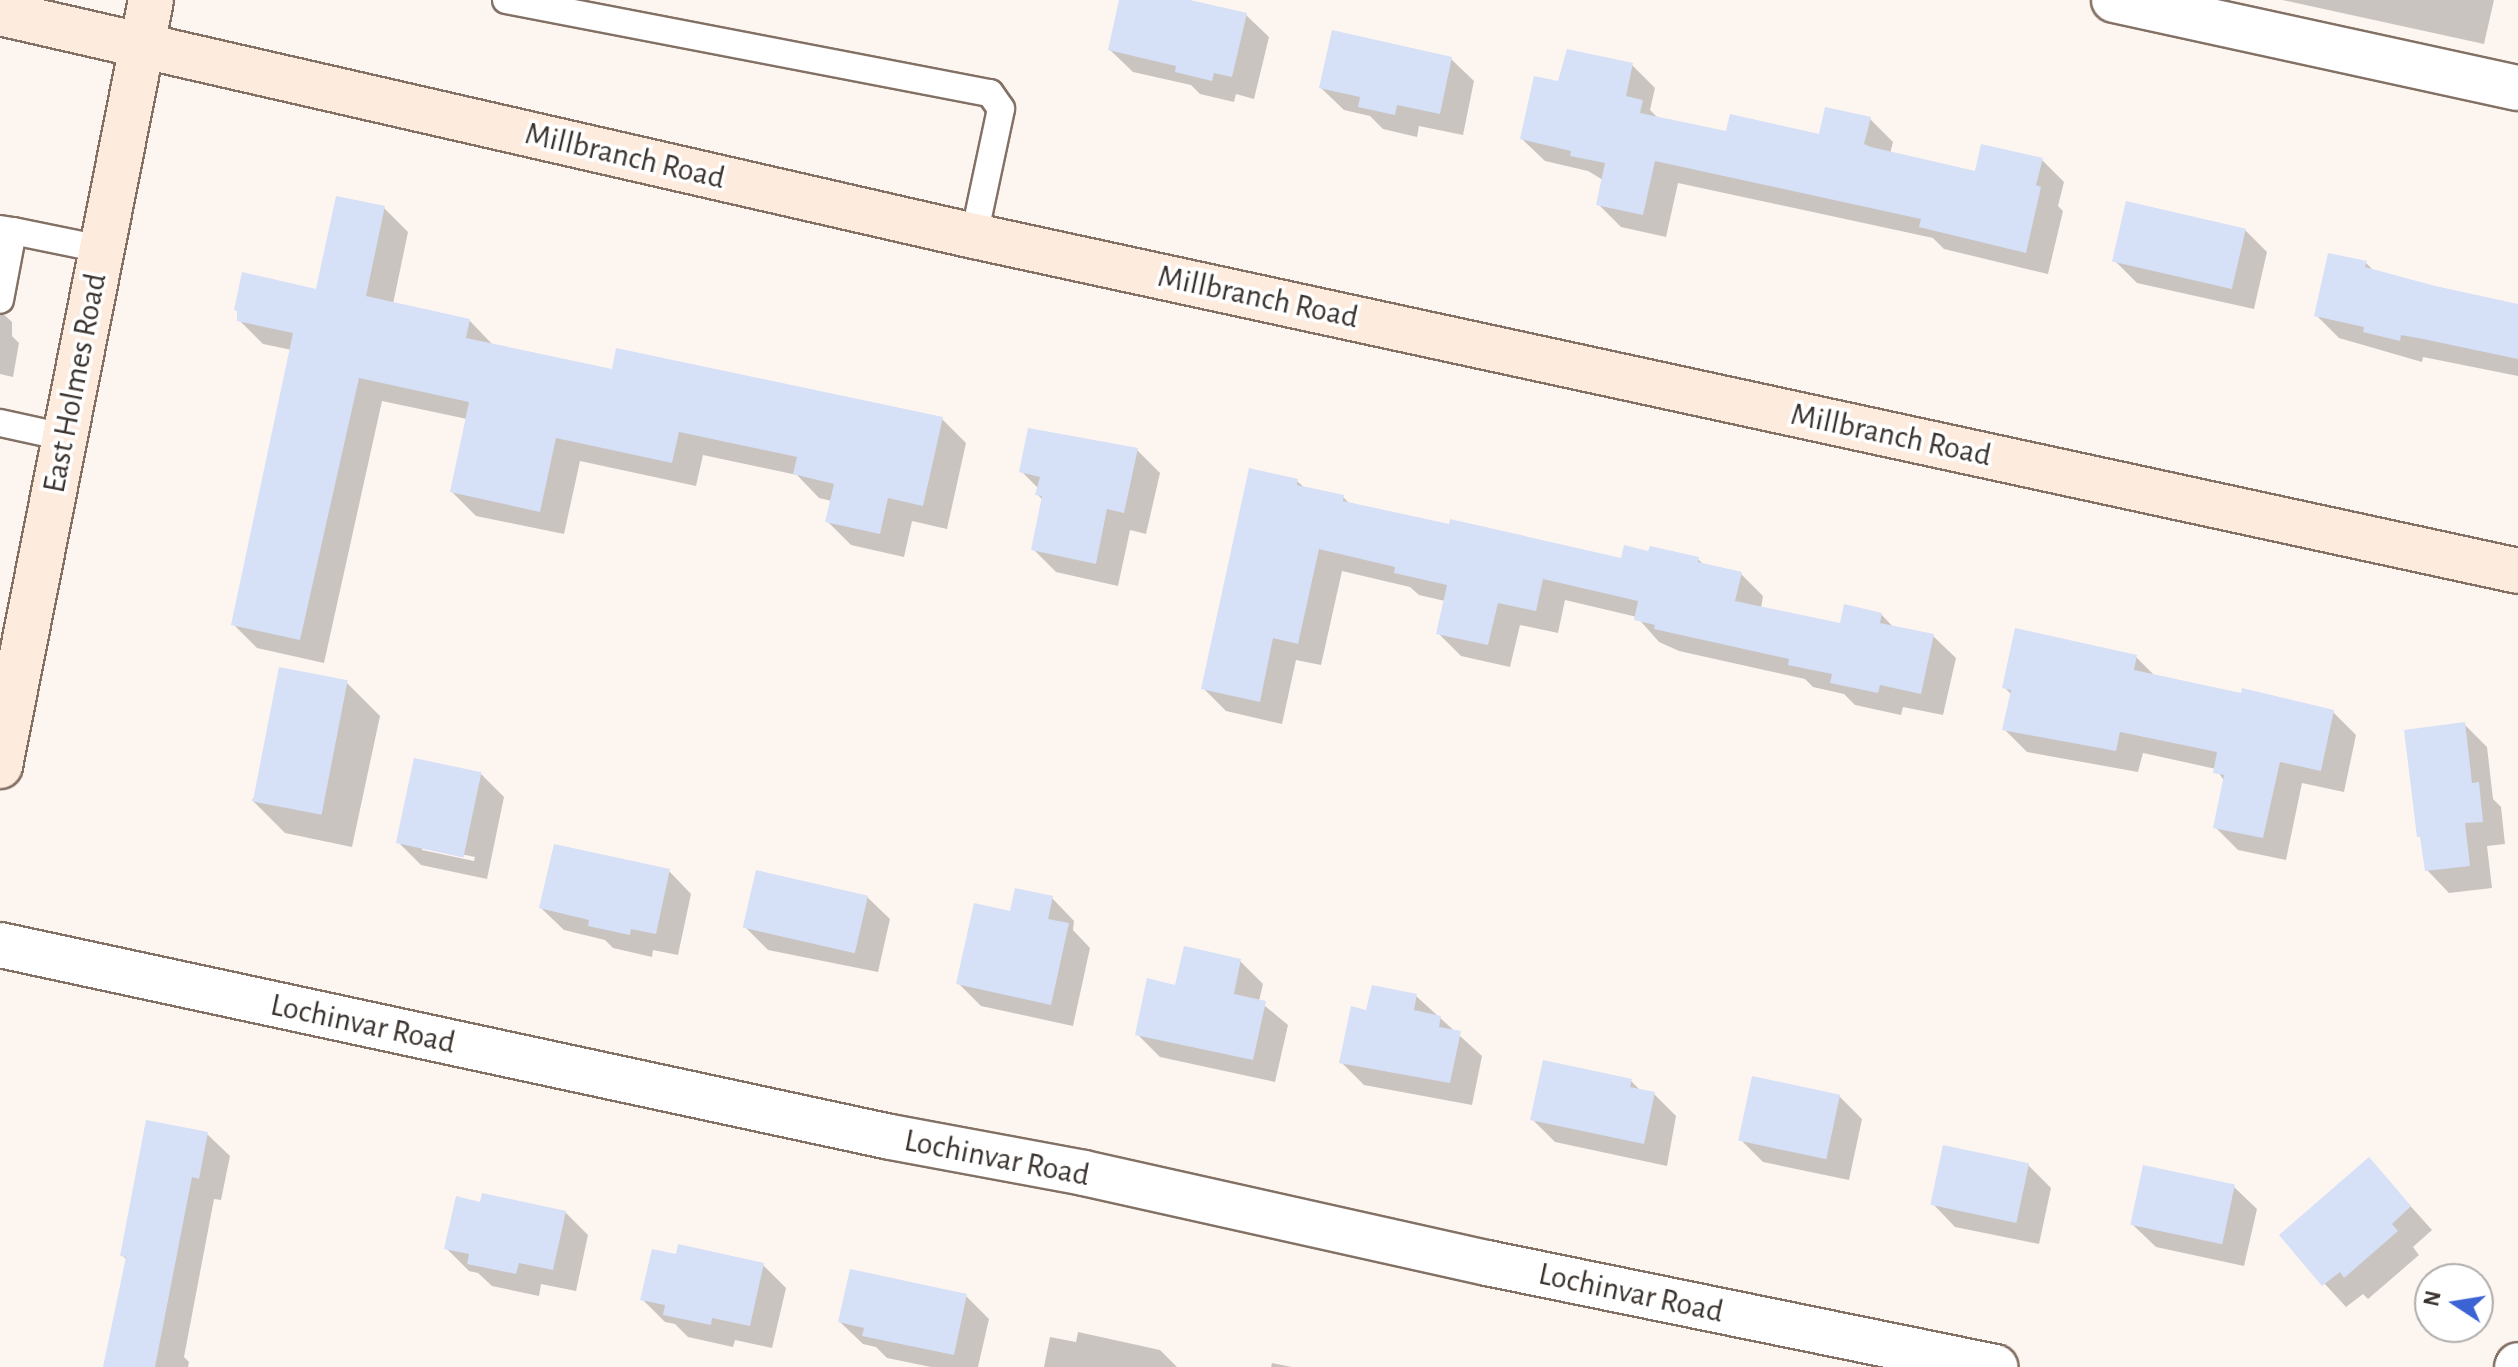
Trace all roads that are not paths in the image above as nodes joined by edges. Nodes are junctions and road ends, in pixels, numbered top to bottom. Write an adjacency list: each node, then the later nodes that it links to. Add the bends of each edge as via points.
1 (151, 0): 5 (main road, East Holmes Road)
2 (506, 0): 8 (lane, via 990,93 1001,109)
3 (2114, 0): 6 (street)
4 (0, 13): 5 (main road, Millbranch Road)
5 (142, 46): 8 (main road, Millbranch Road); 9 (main road, East Holmes Road)
6 (2518, 88)
7 (7, 230): 9 (lane); 10 (lane)
8 (974, 236): 13 (main road, Millbranch Road)
9 (101, 249): 12 (main road, East Holmes Road)
10 (0, 300)
11 (0, 423): 12 (lane)
12 (64, 437): 14 (main road, East Holmes Road)
13 (2518, 571)
14 (0, 766)
15 (0, 945): 16 (street, Lochinvar Road)
16 (1995, 1367)

